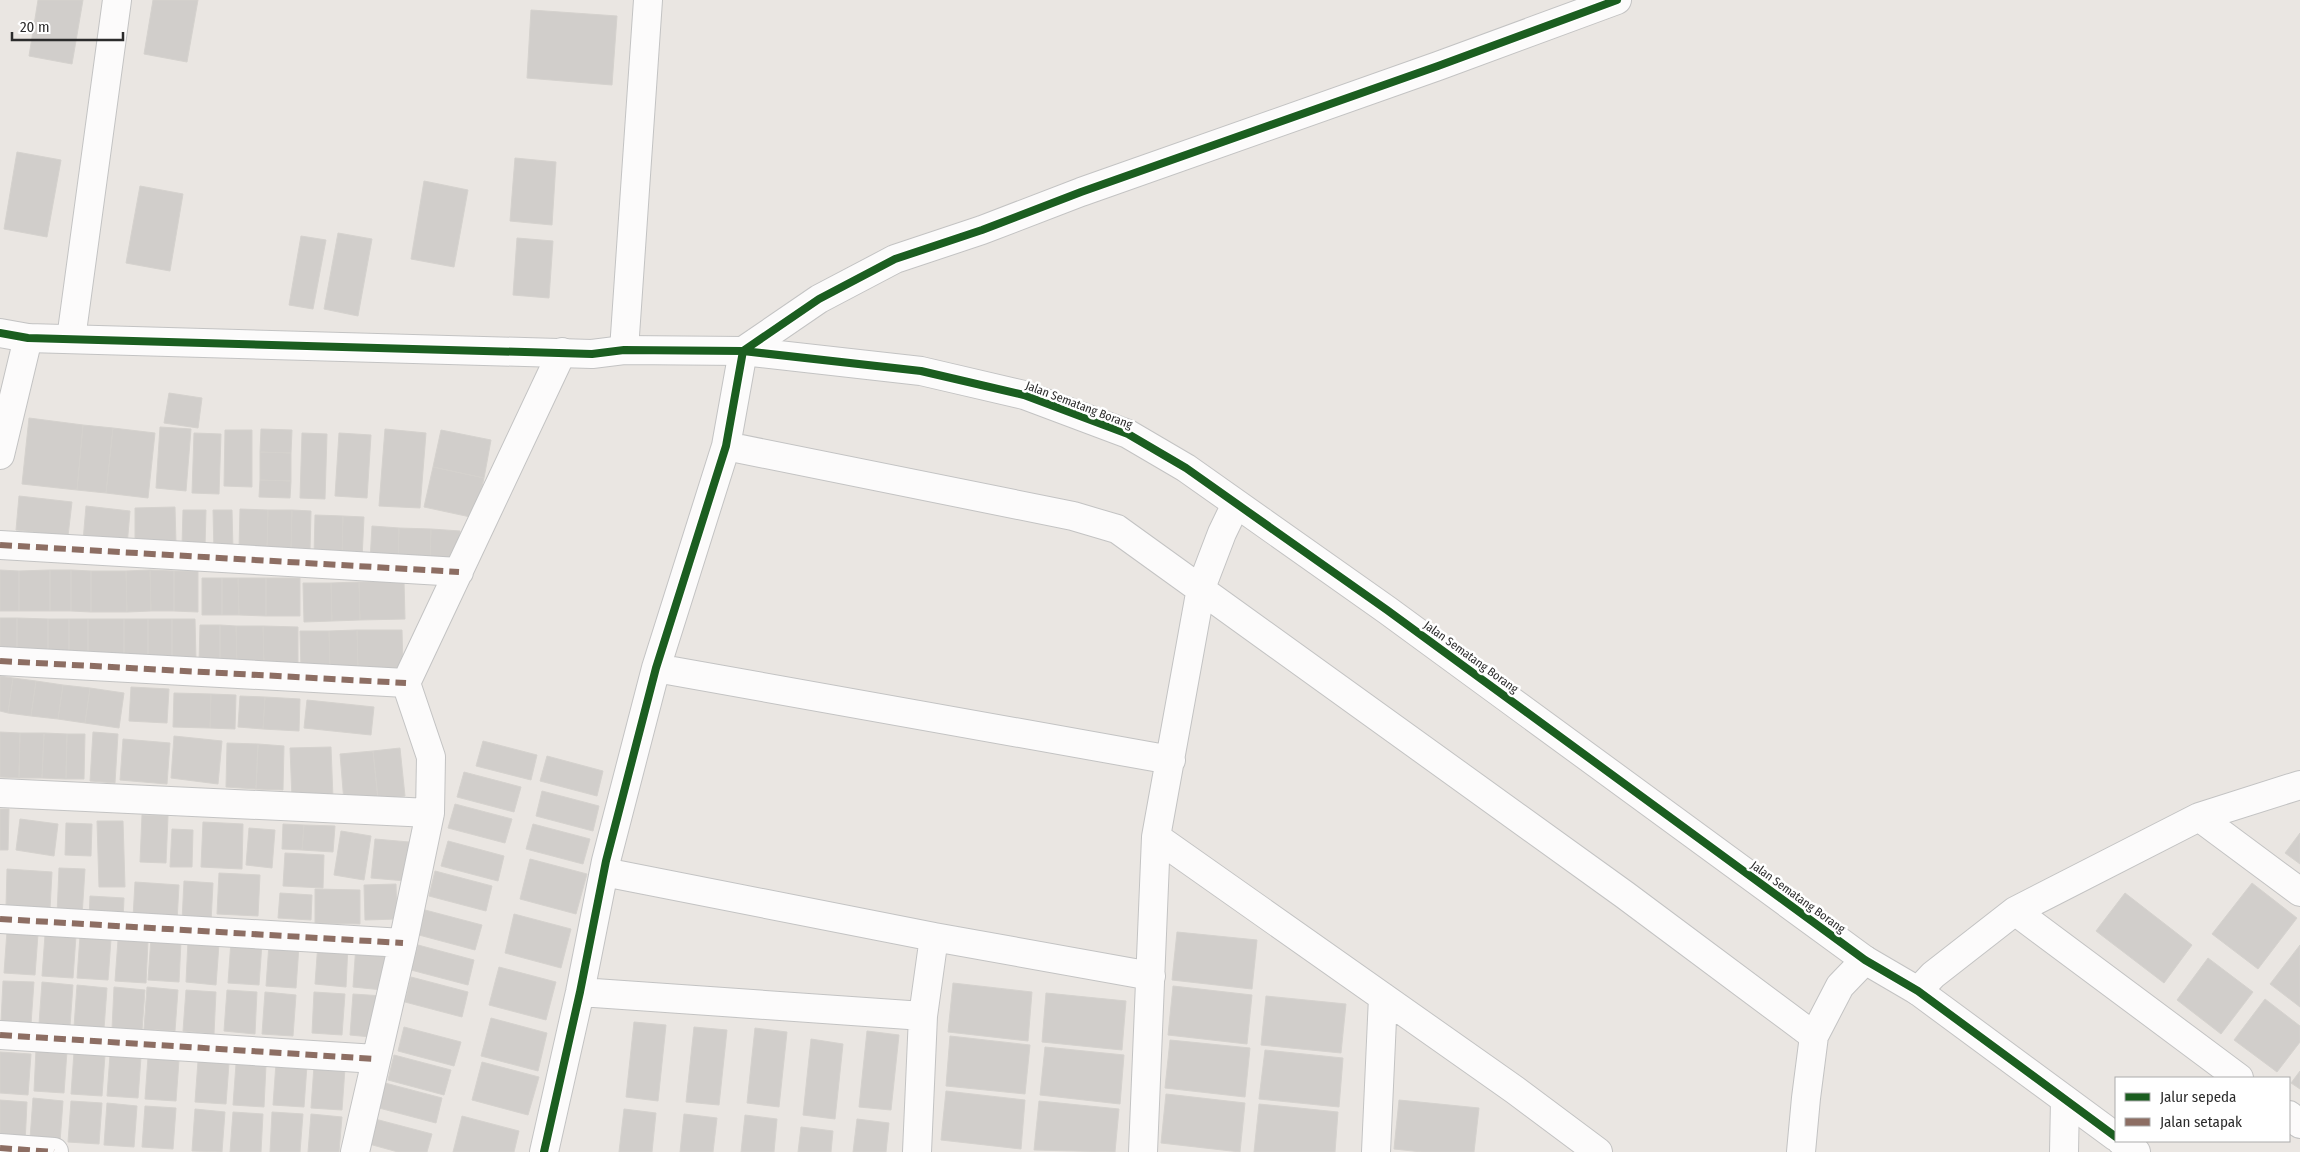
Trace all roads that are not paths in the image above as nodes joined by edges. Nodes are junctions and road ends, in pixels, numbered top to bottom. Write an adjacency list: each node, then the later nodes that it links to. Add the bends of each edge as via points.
1 (117, 0): 6 (street)
2 (648, 0): 7 (street)
3 (1617, 0): 9 (street, via 895,259 819,299)
4 (0, 332): 5 (street, Jalan Sematang Borang)
5 (28, 338): 6 (street, Jalan Sematang Borang); 11 (street)
6 (71, 339): 8 (street, Jalan Sematang Borang)
7 (624, 350): 8 (street, Jalan Sematang Borang, via 592,354); 9 (street, Jalan Sematang Borang)
8 (562, 352): 14 (street)
9 (744, 352): 10 (street); 12 (street, Jalan Sematang Borang, via 920,371 1024,394 1128,434 1186,468)
10 (726, 446): 15 (street, via 1074,516 1117,530); 17 (street)
11 (0, 456)
12 (1236, 504): 15 (street); 31 (street, Jalan Sematang Borang, via 1387,610)
13 (0, 546): 14 (street)
14 (460, 572): 18 (street)
15 (1201, 588): 19 (street); 38 (street, via 1618,889)
16 (0, 661): 18 (street)
17 (656, 668): 19 (street); 25 (street)
18 (406, 683): 22 (street, via 431,757)
19 (1171, 760): 24 (street)
20 (2300, 785): 23 (street)
21 (0, 793): 22 (street)
22 (430, 813): 30 (street)
23 (2199, 817): 26 (street); 27 (street)
24 (1156, 837): 32 (street); 35 (street)
25 (604, 872): 29 (street); 34 (street)
26 (2300, 892)
27 (2015, 911): 33 (street); 40 (street)
28 (0, 919): 30 (street)
29 (934, 937): 32 (street); 36 (street)
30 (403, 943): 39 (street)
31 (1865, 960): 33 (street, Jalan Sematang Borang); 38 (street, via 1840,986)
32 (1151, 976): 51 (street)
33 (1925, 983): 41 (street, Jalan Sematang Borang)
34 (580, 992): 36 (street); 49 (street)
35 (1383, 998): 52 (street); 53 (street)
36 (923, 1016): 50 (street)
37 (0, 1035): 39 (street)
38 (1814, 1036): 54 (street)
39 (376, 1059): 48 (street)
40 (2238, 1077)
41 (2065, 1100): 44 (street, Jalan Sematang Borang); 55 (street)
42 (2290, 1116): 43 (street)
43 (2300, 1124)
44 (2115, 1137)
45 (2122, 1142): 56 (street)
46 (0, 1148): 47 (street)
47 (54, 1152)
48 (355, 1152)
49 (544, 1152)
50 (917, 1152)
51 (1143, 1152)
52 (1376, 1152)
53 (1598, 1152)
54 (1802, 1152)
55 (2064, 1152)
56 (2136, 1152)

